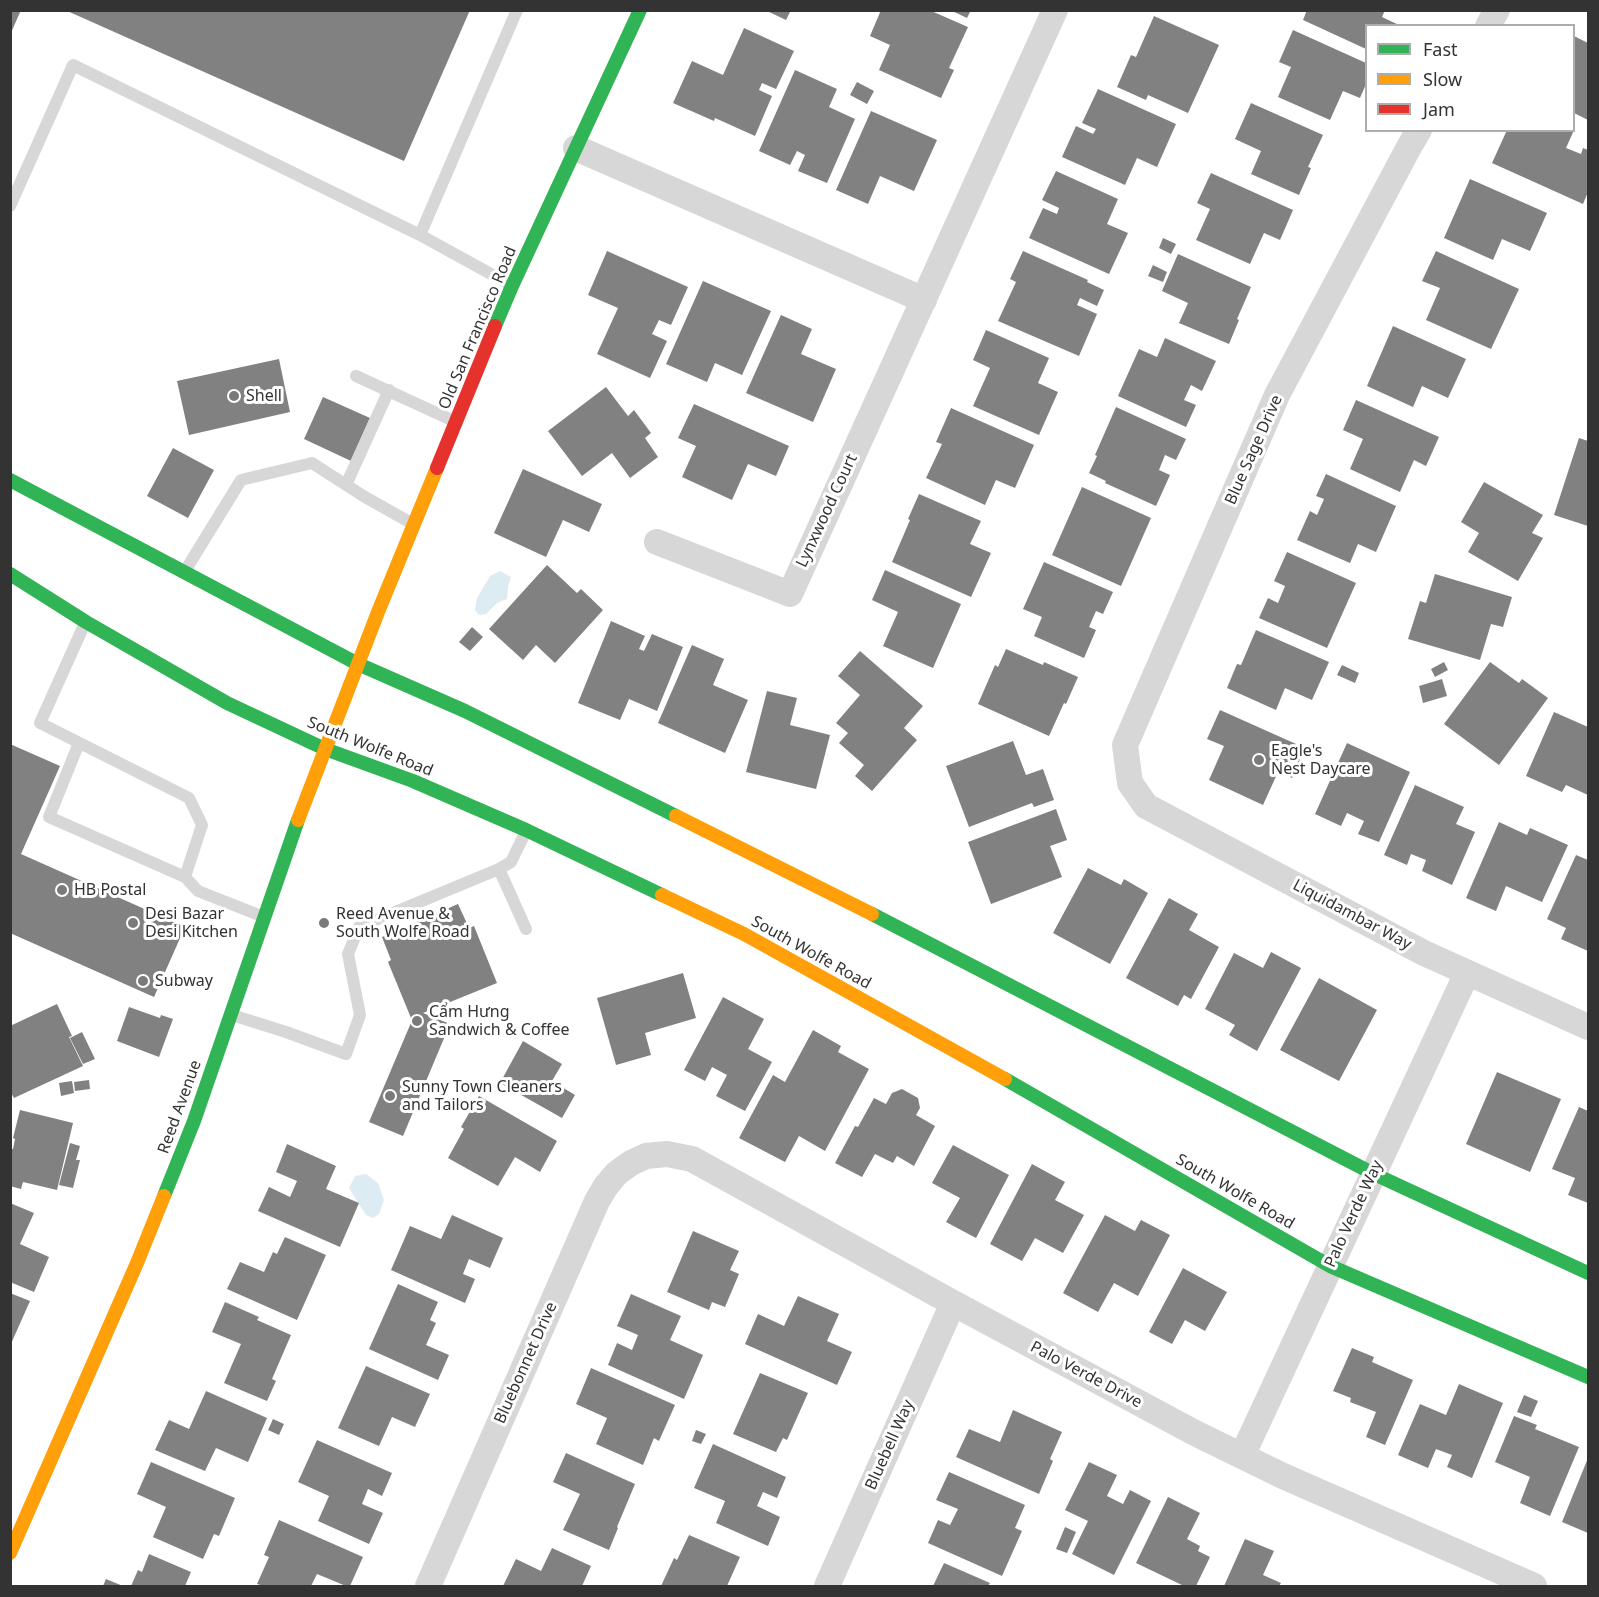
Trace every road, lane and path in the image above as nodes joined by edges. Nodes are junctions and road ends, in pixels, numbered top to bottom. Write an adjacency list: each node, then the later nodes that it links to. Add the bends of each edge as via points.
1 (517, 10): 9 (lane)
2 (640, 10): 7 (main road, Old San Francisco Road)
3 (1056, 10): 11 (street, Lynxwood Court)
4 (1497, 10): 5 (street)
5 (1489, 24)
6 (1418, 132): 25 (street, Blue Sage Drive, via 1277,395 1125,745)
7 (576, 148): 10 (main road, Old San Francisco Road); 11 (street)
8 (10, 206): 9 (lane, via 73,65)
9 (420, 235): 10 (lane)
10 (512, 286): 14 (main road, Old San Francisco Road)
11 (924, 300): 18 (street, Lynxwood Court, via 790,594)
12 (356, 376): 13 (lane)
13 (389, 390): 14 (lane); 16 (lane)
14 (456, 423): 17 (main road, Old San Francisco Road)
15 (10, 480): 19 (main road)
16 (346, 485): 17 (lane); 19 (lane, via 312,463 241,480)
17 (414, 525): 22 (main road, Old San Francisco Road)
18 (657, 542)
19 (184, 572): 22 (main road)
20 (10, 574): 21 (main road, South Wolfe Road)
21 (86, 622): 23 (lane, via 40,723); 24 (main road, South Wolfe Road, via 227,703)
22 (358, 664): 24 (main road, Reed Avenue); 35 (main road, via 465,711 768,861)
23 (79, 743): 28 (lane, via 189,798 202,825); 28 (lane, via 49,817)
24 (325, 749): 26 (main road, South Wolfe Road, via 413,781); 29 (main road, Reed Avenue)
25 (1130, 783): 31 (street, Liquidambar Way, via 1146,806)
26 (526, 830): 27 (lane, via 512,862); 36 (main road, South Wolfe Road, via 744,934)
27 (499, 869): 30 (lane); 32 (lane, via 359,927 348,954 360,1015 346,1054)
28 (185, 877): 29 (lane, via 198,891)
29 (265, 917): 32 (main road, Reed Avenue)
30 (526, 929)
31 (1467, 973): 33 (street, Liquidambar Way); 35 (street, Palo Verde Way)
32 (231, 1015): 41 (main road, Reed Avenue, via 137,1263)
33 (1588, 1028)
34 (646, 1156): 38 (street, Palo Verde Drive, via 667,1154 692,1159); 42 (street, Bluebonnet Drive, via 617,1173 597,1201)
35 (1374, 1174): 36 (street, Palo Verde Way); 37 (main road)
36 (1330, 1266): 39 (main road, South Wolfe Road); 40 (street, Palo Verde Way)
37 (1588, 1273)
38 (952, 1303): 40 (street, Palo Verde Drive); 43 (street, Bluebell Way)
39 (1588, 1377)
40 (1242, 1456): 44 (street, Palo Verde Drive)
41 (10, 1553)
42 (428, 1587)
43 (827, 1587)
44 (1534, 1587)

